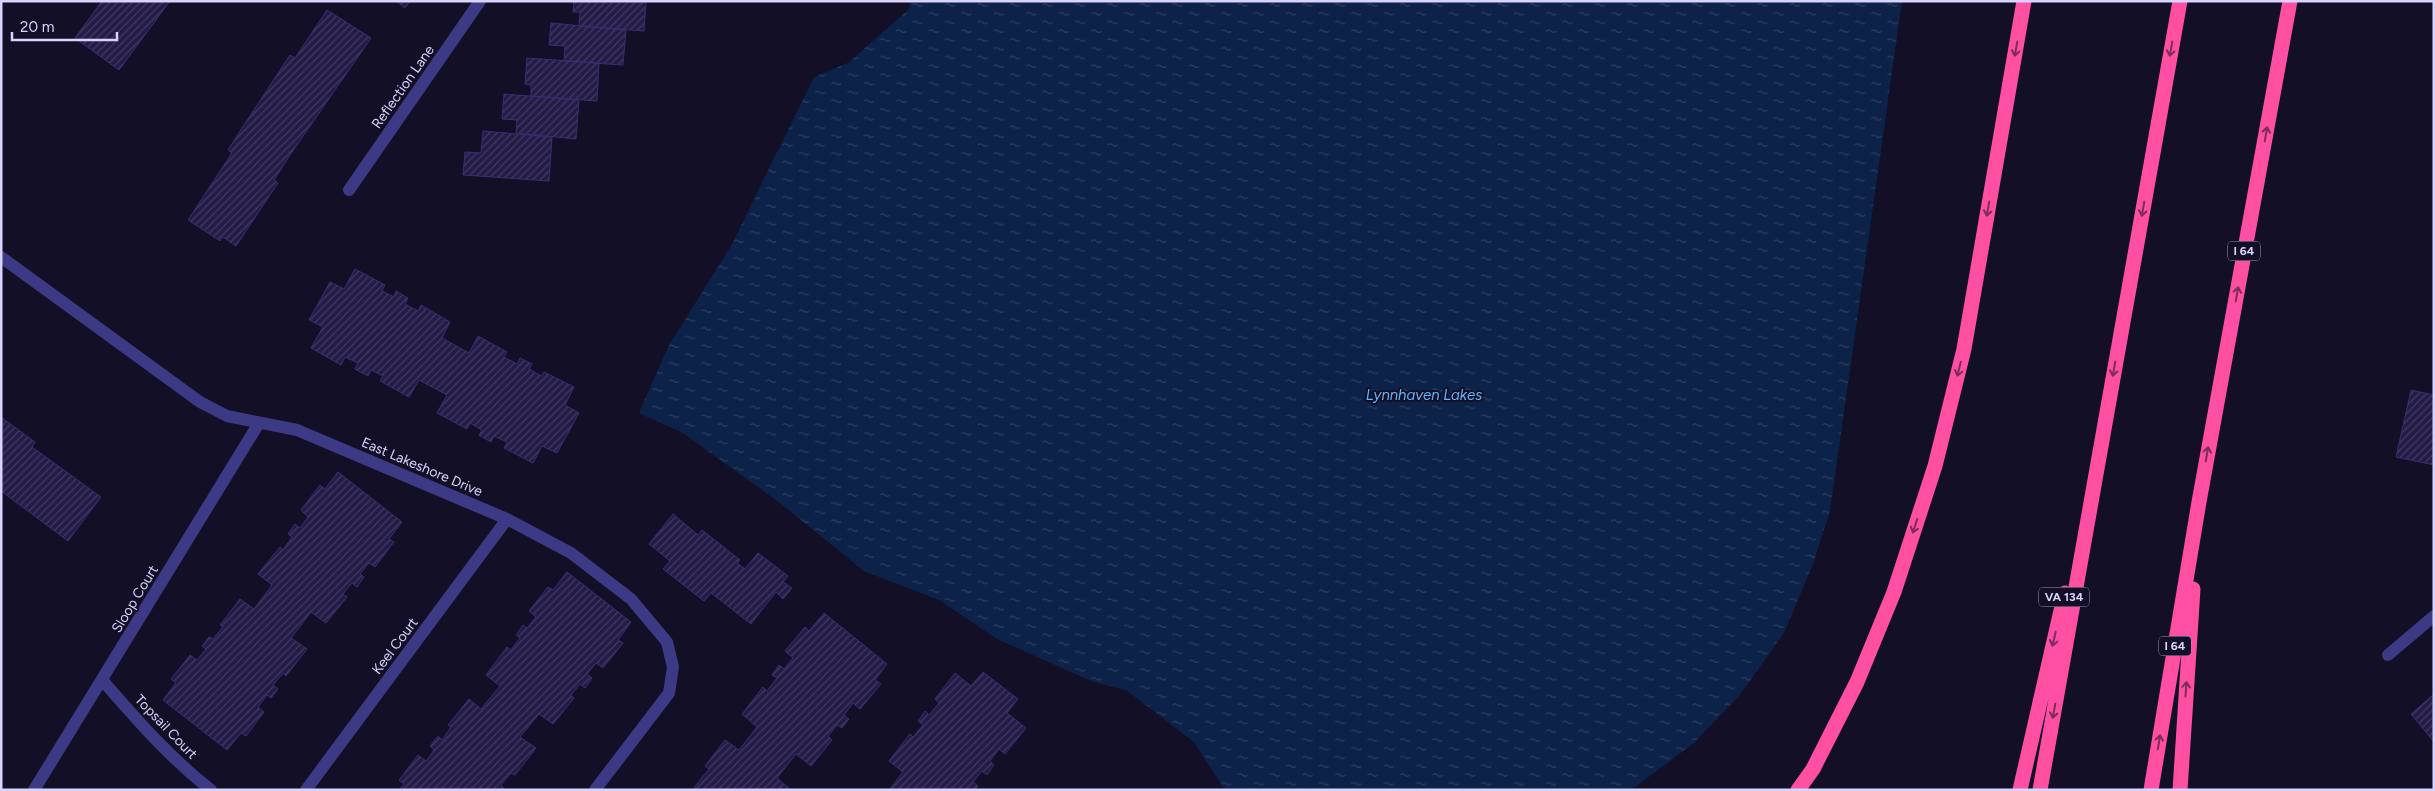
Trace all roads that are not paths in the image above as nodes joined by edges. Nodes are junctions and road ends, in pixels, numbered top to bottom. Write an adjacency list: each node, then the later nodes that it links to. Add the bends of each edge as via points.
1 (480, 1): 5 (street, Reflection Lane)
2 (2024, 1): 18 (highway, one-way to 18, via 1964,349 1935,466 1894,592 1857,682 1813,769)
3 (2180, 1): 7 (highway, one-way to 7)
4 (2290, 1): 9 (highway, I 64, one-way to 4)
5 (350, 190)
6 (1, 257): 8 (street, East Lakeshore Drive, via 200,402 227,416)
7 (2108, 404): 19 (highway, VA 134, one-way to 19); 20 (highway, one-way to 20)
8 (259, 423): 10 (street, East Lakeshore Drive, via 297,430); 13 (street, Sloop Court)
9 (2199, 502): 21 (highway, I 64, one-way to 9); 22 (highway, one-way to 9)
10 (508, 519): 16 (street, Keel Court); 17 (street, East Lakeshore Drive, via 571,553 606,578 631,598 667,642 673,666 669,693)
11 (2434, 616): 12 (street)
12 (2388, 656)
13 (103, 681): 14 (street, Sloop Court); 15 (street, Topsail Court, via 182,767)
14 (34, 790)
15 (211, 790)
16 (306, 790)
17 (595, 790)
18 (1798, 790)
19 (2020, 790)
20 (2040, 790)
21 (2151, 790)
22 (2180, 790)

